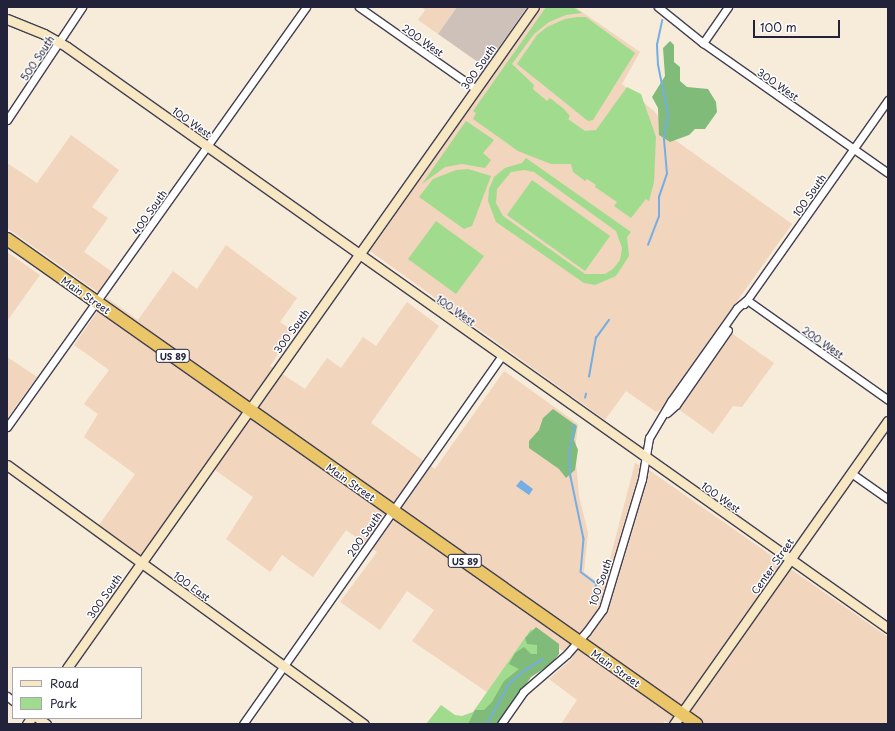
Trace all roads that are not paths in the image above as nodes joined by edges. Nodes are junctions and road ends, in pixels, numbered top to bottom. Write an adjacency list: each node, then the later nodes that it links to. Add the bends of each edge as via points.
1 (82, 7): 8 (street, 500 South)
2 (306, 7): 13 (street, 400 South)
3 (359, 7): 10 (street, 200 West)
4 (534, 7): 10 (street, 300 South)
5 (658, 7): 9 (street, 300 West)
6 (728, 7): 9 (street)
7 (7, 18): 8 (street, 100 West)
8 (60, 42): 12 (street, 500 South); 13 (street, 100 West)
9 (703, 43): 14 (street, 300 West)
10 (476, 89): 17 (street, 300 South)
11 (888, 100): 14 (street, 100 South)
12 (7, 120)
13 (208, 147): 17 (street, 100 West); 19 (street, 400 South)
14 (854, 149): 15 (street, 300 West); 18 (street, 100 South)
15 (888, 173)
16 (7, 239): 19 (highway, Main Street / US 89)
17 (360, 255): 20 (street, 100 West); 22 (street, 300 South)
18 (746, 301): 21 (street, 200 West); 25 (street, 100 South, via 676,405 649,438)
19 (97, 303): 22 (highway, Main Street / US 89); 24 (street, 400 South)
20 (502, 356): 25 (street, 100 West); 29 (street, 200 South)
21 (888, 400)
22 (249, 410): 29 (highway, Main Street / US 89); 31 (street, 300 South)
23 (888, 421): 27 (street, Center Street)
24 (7, 427)
25 (645, 457): 30 (street, 100 West); 33 (street, 100 South, via 642,479 606,600)
26 (7, 466): 31 (street, 100 East)
27 (852, 473): 28 (street); 30 (street, Center Street)
28 (888, 499)
29 (393, 511): 33 (highway, Main Street / US 89); 34 (street, 200 South)
30 (790, 559): 32 (street, 100 West); 36 (street, Center Street)
31 (141, 563): 34 (street, 100 East); 35 (street, 300 South)
32 (888, 628)
33 (579, 641): 36 (highway, Main Street / US 89); 39 (street, 100 South, via 523,692)
34 (284, 666): 37 (street, 200 South); 38 (street, 100 East)
35 (68, 667)
36 (681, 714): 40 (street, Center Street); 41 (highway, Main Street / US 89)
37 (243, 724)
38 (364, 724)
39 (501, 724)
40 (674, 724)
41 (696, 724)

